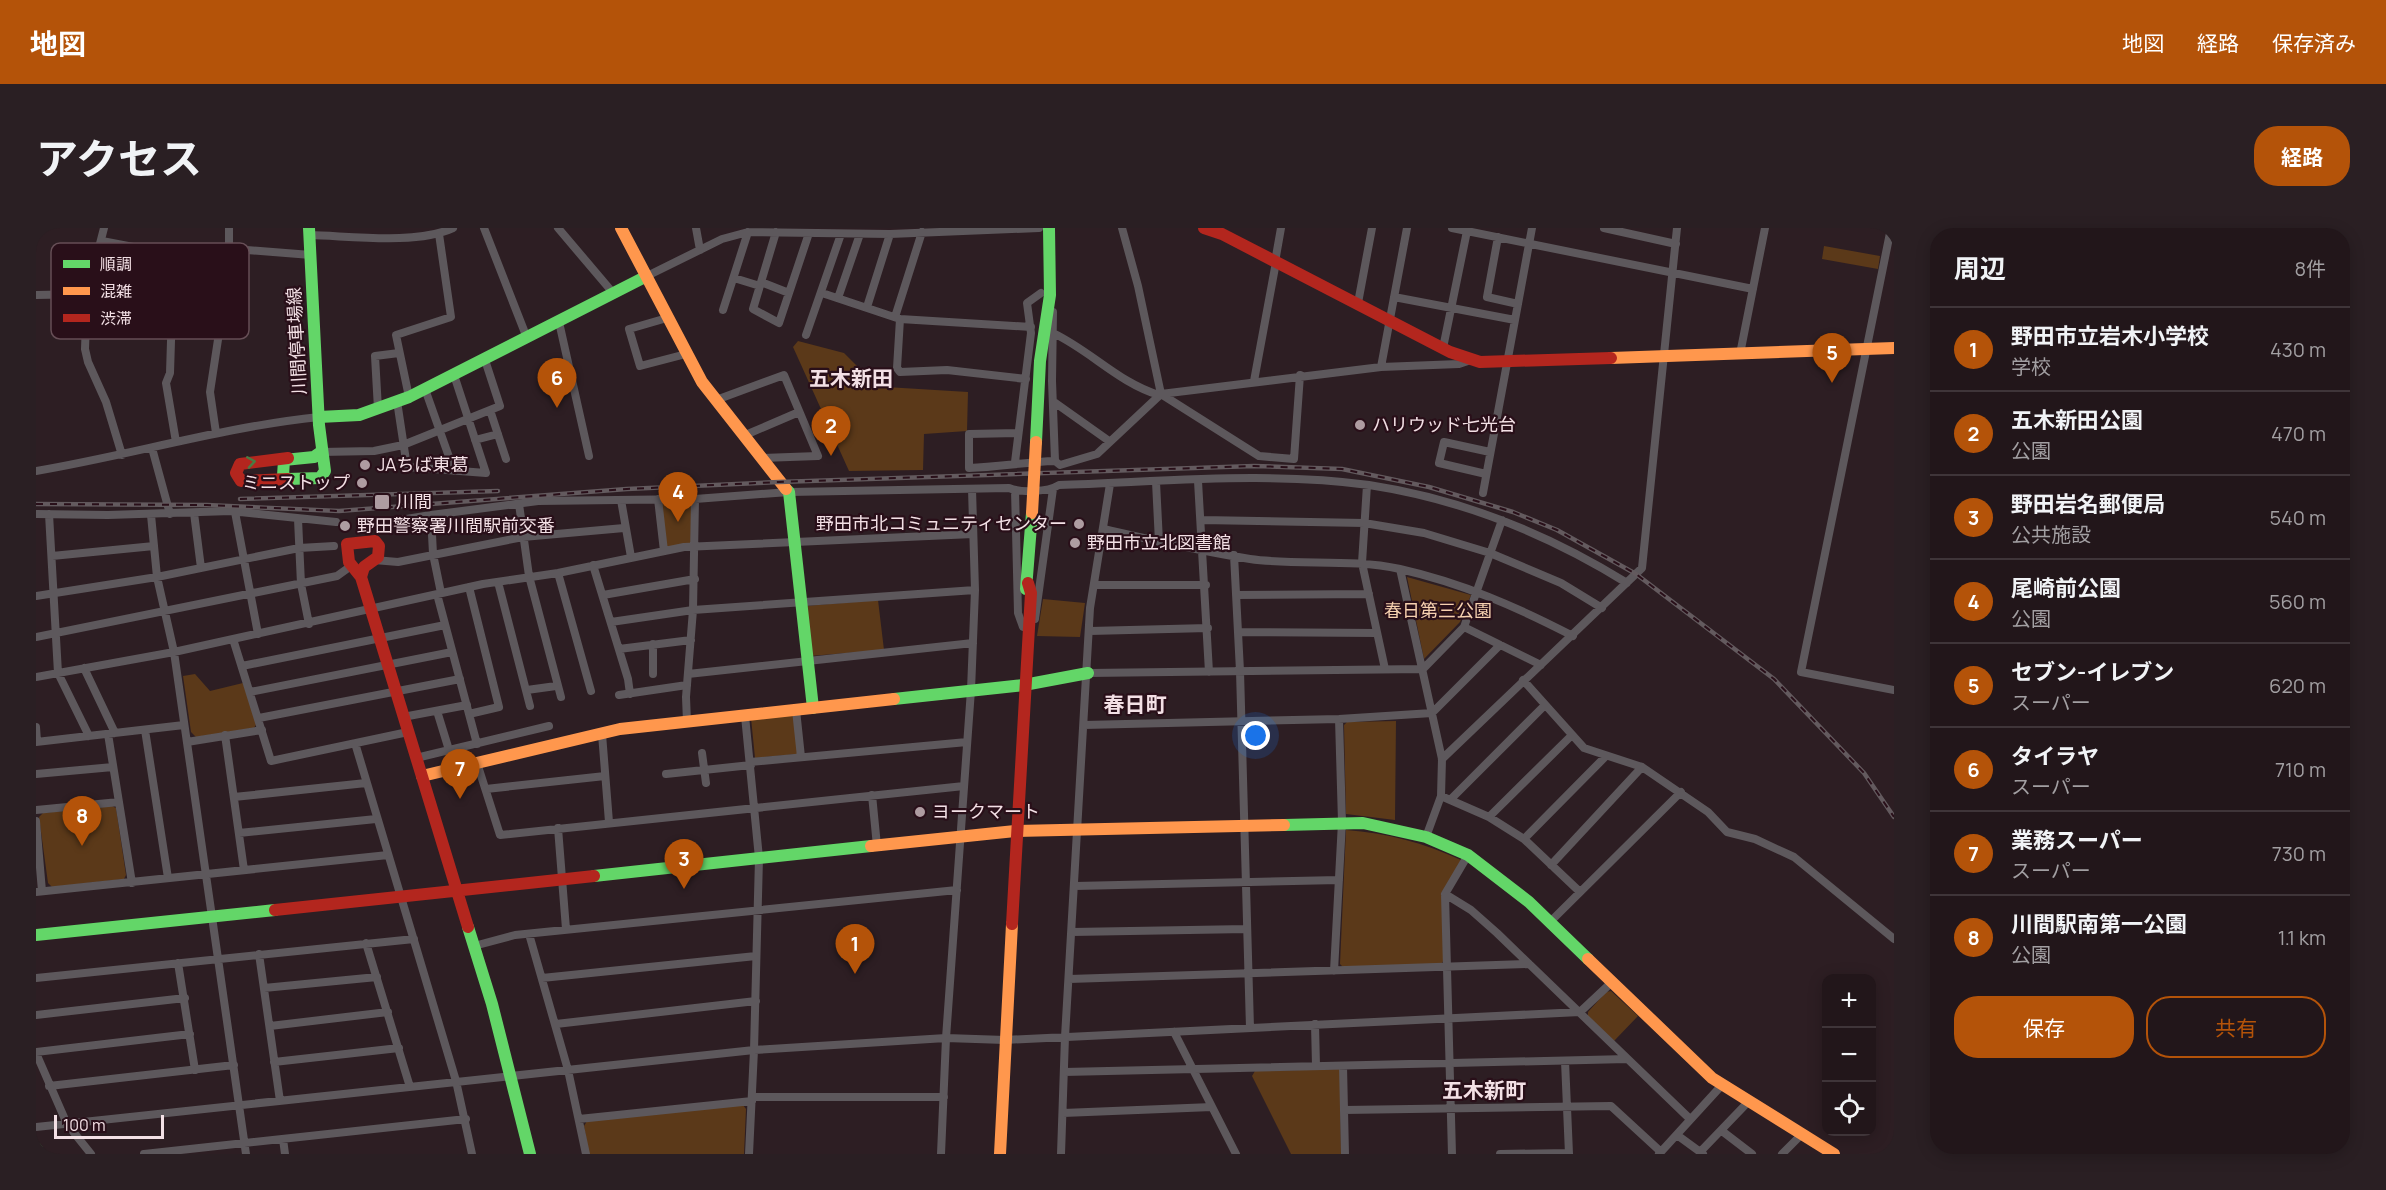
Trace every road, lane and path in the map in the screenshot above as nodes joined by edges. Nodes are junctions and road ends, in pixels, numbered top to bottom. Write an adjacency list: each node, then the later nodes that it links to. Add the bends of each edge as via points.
1 (104, 228): 35 (street)
2 (229, 228): 37 (street)
3 (453, 228): 31 (street)
4 (484, 228): 70 (street)
5 (558, 228): 51 (street)
6 (621, 228): 45 (street)
7 (696, 228): 41 (street)
8 (1039, 228): 24 (street)
9 (1049, 228): 52 (street, via 1044,251)
10 (1122, 228): 91 (street)
11 (1204, 228): 43 (street)
12 (1281, 228): 43 (street)
13 (1372, 228): 57 (street)
14 (1407, 228): 55 (street)
15 (1452, 228): 25 (street)
16 (1532, 228): 38 (street)
17 (1604, 228): 21 (street)
18 (1677, 228): 39 (street)
19 (1765, 228): 48 (street)
20 (1891, 228): 75 (street)
21 (1616, 229): 39 (street)
22 (787, 230): 28 (street); 30 (street)
23 (754, 231): 27 (street); 28 (street); 46 (street)
24 (921, 231): 33 (street); 63 (street)
25 (1467, 231): 34 (street); 60 (street)
26 (309, 232): 31 (street, via 404,237); 42 (street, 川間停車場線)
27 (730, 232): 41 (street)
28 (776, 232): 47 (street)
29 (839, 232): 30 (street); 32 (street); 50 (street)
30 (810, 233): 49 (street)
31 (439, 234): 77 (street, via 451,317 396,335)
32 (860, 234): 33 (street); 56 (street)
33 (890, 234): 59 (street)
34 (1498, 237): 38 (street); 58 (street, via 1487,297)
35 (102, 241): 36 (street)
36 (112, 243)
37 (230, 243)
38 (1529, 243): 44 (street); 58 (street)
39 (1676, 244): 44 (street)
40 (249, 250): 42 (street)
41 (700, 250): 45 (street)
42 (311, 255): 98 (street, 川間停車場線)
43 (1275, 262): 57 (street); 89 (street)
44 (1673, 271): 48 (street); 80 (street)
45 (645, 277): 51 (street); 62 (street)
46 (734, 278): 47 (street); 61 (street)
47 (760, 284): 49 (street); 49 (street, via 753,309 779,323)
48 (1753, 289): 79 (street)
49 (789, 293)
50 (822, 293): 56 (street); 69 (street)
51 (614, 294): 66 (street)
52 (1045, 294): 67 (street, via 1027,303); 68 (street, via 1054,314); 202 (street, bridge, via 1038,348)
53 (36, 295): 54 (street)
54 (51, 295)
55 (1394, 297): 60 (street); 64 (street)
56 (838, 298): 59 (street)
57 (1358, 303): 64 (street)
58 (1518, 304): 65 (street)
59 (867, 308): 63 (street)
60 (1451, 308): 65 (street); 76 (street)
61 (723, 310)
62 (667, 318): 78 (street); 78 (street, via 629,329 640,366)
63 (898, 318): 67 (street); 88 (street, via 900,372 947,370)
64 (1390, 320): 76 (street); 85 (street)
65 (1515, 320): 83 (street)
66 (558, 322): 70 (street); 112 (street)
67 (1031, 327): 88 (street)
68 (1053, 333): 91 (street, via 1078,345 1143,390); 94 (street)
69 (806, 335)
70 (527, 338): 81 (street)
71 (86, 339): 111 (street, via 88,362 106,402)
72 (171, 339): 107 (street, via 166,383)
73 (217, 339): 101 (street, via 210,392)
74 (1894, 348): 75 (street)
75 (1867, 349): 79 (street); 241 (street, via 1801,672)
76 (1448, 351): 82 (street); 84 (street)
77 (399, 353): 92 (street); 95 (street, via 375,356)
78 (686, 354): 93 (street)
79 (1740, 354): 80 (street)
80 (1665, 357): 83 (street); 179 (street, via 1642,568)
81 (485, 360): 86 (street); 96 (street, via 500,406)
82 (1471, 360): 83 (street); 84 (street)
83 (1507, 363): 110 (street)
84 (1446, 365): 85 (street)
85 (1381, 367): 87 (street)
86 (454, 375): 90 (street); 99 (street)
87 (1300, 375): 89 (street); 91 (street, via 1294,459 1259,456)
88 (1026, 379): 102 (street)
89 (1254, 381): 91 (street)
90 (425, 389): 92 (street); 100 (street)
91 (1160, 395): 106 (street)
92 (403, 399): 95 (street); 108 (street)
93 (716, 400): 97 (street, via 784,375); 104 (street)
94 (1054, 402): 106 (street); 117 (street)
95 (378, 408): 98 (street, via 359,415)
96 (490, 410): 99 (street); 103 (street)
97 (799, 412): 104 (street); 115 (street, via 818,456)
98 (319, 417): 101 (street); 113 (street, 川間停車場線)
99 (468, 420): 100 (street); 105 (street)
100 (441, 432): 108 (street); 120 (street)
101 (216, 433): 107 (street)
102 (1018, 433): 118 (street); 118 (street, via 969,434 969,468 1010,467)
103 (498, 434): 105 (street); 116 (street)
104 (743, 436): 115 (street)
105 (475, 440): 120 (street, via 486,473)
106 (1109, 441): 117 (street, via 1097,454 1083,460 1060,465)
107 (176, 442): 109 (street)
108 (403, 446): 113 (street); 120 (street, via 407,467)
109 (152, 448): 111 (street); 141 (street)
110 (1490, 452): 121 (street); 121 (street, via 1444,442 1439,463)
111 (122, 455): 119 (street)
112 (589, 456)
113 (319, 457): 114 (street); 122 (street, via 325,471 320,478)
114 (288, 458): 122 (street, via 283,462 283,476); 122 (street, one-way to 114, via 241,481 236,470 240,464)
115 (761, 458): 130 (street)
116 (506, 459)
117 (1055, 461): 118 (street)
118 (1015, 462)
119 (36, 471)
120 (454, 471)
121 (1486, 474): 131 (street)
122 (288, 479)
123 (1198, 481): 124 (street); 126 (street, via 1286,479); 145 (street)
124 (1156, 482): 125 (street); 153 (street)
125 (1110, 483): 128 (street, via 1059,485); 150 (street)
126 (1367, 485): 144 (street, via 1436,499); 148 (street)
127 (972, 489): 129 (street); 130 (street); 151 (street)
128 (1053, 489): 129 (street); 202 (street, via 1035,619)
129 (1015, 490): 202 (street, via 1018,613)
130 (789, 492): 133 (street); 154 (street)
131 (1483, 493)
132 (658, 499): 133 (street); 134 (street); 159 (street)
133 (695, 499): 157 (street)
134 (621, 500): 135 (street); 149 (street)
135 (519, 504): 142 (street); 152 (street)
136 (235, 512): 137 (street); 143 (street); 166 (street)
137 (194, 513): 141 (street); 171 (street)
138 (36, 514): 139 (street)
139 (49, 514): 140 (street); 164 (street)
140 (151, 514): 141 (street); 155 (street)
141 (170, 514)
142 (431, 515): 146 (street); 162 (street)
143 (298, 519): 147 (street); 158 (street)
144 (1502, 519): 161 (street); 179 (street, via 1568,548)
145 (1202, 520): 148 (street); 160 (street)
146 (394, 521)
147 (336, 522)
148 (1364, 523): 161 (street, via 1424,533); 168 (street)
149 (624, 528): 152 (street); 165 (street)
150 (1103, 529): 153 (street); 181 (street)
151 (973, 534): 154 (street); 184 (street)
152 (523, 537): 162 (street); 174 (street)
153 (1159, 542): 160 (street)
154 (796, 543): 157 (street); 193 (street)
155 (154, 546): 164 (street); 175 (street)
156 (334, 546): 158 (street)
157 (696, 546): 159 (street); 177 (street)
158 (299, 548): 166 (street); 180 (street)
159 (664, 551): 165 (street)
160 (1204, 552): 163 (street); 182 (street)
161 (1490, 553): 185 (street); 194 (street, via 1561,583)
162 (433, 554): 167 (street, via 398,562); 187 (street)
163 (1234, 555): 168 (street, via 1251,559); 191 (street)
164 (52, 556): 186 (street)
165 (631, 557): 170 (street)
166 (243, 559): 171 (street); 189 (street)
167 (374, 560): 169 (street, via 380,551 378,543 349,542 346,552); 176 (street, via 362,569)
168 (1362, 562): 172 (street); 188 (street)
169 (351, 566): 176 (street); 180 (street, via 337,576)
170 (593, 566): 173 (street); 190 (street)
171 (201, 568): 175 (street)
172 (1400, 569): 185 (street); 226 (street)
173 (558, 573): 174 (street); 243 (street)
174 (529, 576): 178 (street); 238 (street)
175 (157, 577): 186 (street); 197 (street)
176 (361, 578): 195 (street)
177 (695, 579): 190 (street); 196 (street)
178 (498, 582): 183 (street); 239 (street)
179 (1627, 583): 194 (street)
180 (301, 584): 189 (street); 199 (street)
181 (1095, 585): 182 (street); 204 (street)
182 (1206, 585): 203 (street)
183 (469, 587): 187 (street); 251 (street, via 499,707)
184 (975, 590): 193 (street); 214 (street)
185 (1476, 590): 201 (street); 209 (street)
186 (54, 594): 192 (street); 207 (street)
187 (439, 594): 195 (street); 200 (street)
188 (1369, 594): 191 (street); 206 (street)
189 (250, 595): 197 (street); 208 (street)
190 (603, 595): 198 (street)
191 (1236, 595): 205 (street)
192 (36, 597)
193 (802, 602): 196 (street); 220 (street)
194 (1602, 608): 209 (street)
195 (370, 610): 199 (street); 212 (street)
196 (693, 610): 198 (street); 213 (street)
197 (165, 613): 207 (street); 218 (street)
198 (611, 622): 217 (street)
199 (309, 624): 208 (street)
200 (445, 625): 212 (street); 219 (street)
201 (1464, 627): 216 (street); 226 (street)
202 (1026, 628): 237 (street, via 1020,675)
203 (1208, 628): 204 (street); 228 (street)
204 (1090, 631): 230 (street)
205 (1238, 632): 206 (street); 227 (street)
206 (1377, 633): 225 (street)
207 (56, 634): 210 (street); 229 (street)
208 (258, 634): 211 (street)
209 (1573, 636): 222 (street)
210 (36, 637)
211 (233, 639): 218 (street); 223 (street)
212 (379, 639): 221 (street); 223 (street)
213 (691, 640): 215 (street); 232 (street)
214 (973, 643): 220 (street); 240 (street)
215 (653, 644): 217 (street); 231 (street)
216 (1500, 645): 222 (street); 254 (street)
217 (619, 649): 245 (street)
218 (174, 652): 224 (street); 261 (street)
219 (452, 652): 221 (street); 234 (street)
220 (808, 661): 232 (street); 250 (street)
221 (387, 665): 242 (street); 244 (street)
222 (1541, 665): 235 (street)
223 (242, 666): 244 (street)
224 (84, 668): 229 (street); 268 (street)
225 (1385, 669): 226 (street); 227 (street)
226 (1423, 669): 254 (street)
227 (1240, 671): 228 (street); 259 (street)
228 (1209, 672): 230 (street)
229 (58, 673): 233 (street); 272 (street)
230 (1088, 673): 237 (street); 262 (street)
231 (653, 674)
232 (688, 674): 236 (street)
233 (36, 677)
234 (460, 679): 242 (street); 251 (street)
235 (1523, 680): 248 (street); 283 (street)
236 (687, 685): 245 (street); 260 (street)
237 (1024, 685): 240 (street); 313 (street)
238 (556, 686): 239 (street); 247 (street)
239 (527, 690): 249 (street)
240 (971, 690): 250 (street); 275 (street)
241 (1894, 690)
242 (395, 691): 256 (street); 257 (street)
243 (591, 691)
244 (250, 692): 257 (street)
245 (630, 694): 246 (street)
246 (619, 695)
247 (561, 697)
248 (1545, 705): 271 (street); 301 (street)
249 (530, 706)
250 (813, 708): 252 (street)
251 (468, 710): 253 (street); 277 (street)
252 (796, 710): 255 (street); 280 (street)
253 (437, 711): 256 (street); 278 (street)
254 (1432, 713): 258 (street); 283 (street)
255 (746, 716): 260 (street); 285 (street)
256 (403, 717): 267 (street)
257 (259, 718): 266 (street)
258 (1339, 719): 259 (street); 309 (street)
259 (1242, 721): 262 (street); 310 (street)
260 (687, 722): 269 (street)
261 (184, 725): 265 (street); 273 (street)
262 (1084, 725): 312 (street)
263 (549, 726): 277 (street)
264 (36, 727): 274 (street)
265 (145, 730): 268 (street); 325 (street)
266 (262, 730): 270 (street); 276 (street, via 272,760)
267 (408, 732): 276 (street); 282 (street)
268 (112, 734): 272 (street); 286 (street)
269 (602, 734): 284 (street); 292 (street)
270 (225, 735): 273 (street); 300 (street)
271 (1572, 735): 281 (street, via 1584,748); 305 (street)
272 (89, 736): 274 (street)
273 (187, 741): 324 (street)
274 (37, 742)
275 (967, 742): 280 (street); 295 (street)
276 (355, 743): 293 (street)
277 (477, 744): 278 (street)
278 (449, 750): 282 (street)
279 (702, 753): 288 (street)
280 (801, 757): 285 (street)
281 (1605, 757): 287 (street); 317 (street)
282 (416, 758): 291 (street)
283 (1442, 759): 299 (street)
284 (477, 763): 291 (street); 296 (street)
285 (751, 764): 288 (street); 303 (street)
286 (113, 767): 289 (street); 302 (street)
287 (1642, 767): 297 (street); 322 (street)
288 (704, 770): 290 (street); 294 (street)
289 (36, 774)
290 (666, 774)
291 (422, 776): 331 (street)
292 (605, 776): 296 (street); 308 (street)
293 (366, 783): 300 (street); 306 (street)
294 (706, 783)
295 (964, 786): 298 (street); 315 (street)
296 (486, 789): 311 (street, via 500,835)
297 (1681, 792): 334 (street); 346 (street, via 1727,832 1755,839 1794,858)
298 (872, 795): 303 (street); 318 (street)
299 (1441, 796): 301 (street); 316 (street)
300 (234, 797): 314 (street)
301 (1450, 800): 305 (street)
302 (119, 802): 304 (street); 329 (street)
303 (754, 807): 308 (street); 321 (street)
304 (36, 810)
305 (1489, 817): 317 (street)
306 (376, 819): 314 (street); 319 (street)
307 (36, 821): 333 (street)
308 (609, 822): 311 (street)
309 (1342, 822): 310 (street); 316 (street, via 1383,825); 327 (street)
310 (1244, 825): 312 (street); 328 (street)
311 (558, 828): 326 (street)
312 (1079, 830): 313 (street); 330 (street)
313 (1015, 831): 315 (street); 377 (street)
314 (239, 833): 323 (street)
315 (961, 837): 318 (street); 332 (street)
316 (1426, 837): 320 (street)
317 (1524, 839): 322 (street)
318 (877, 846): 321 (street)
319 (387, 855): 323 (street); 336 (street)
320 (1468, 855): 335 (street); 339 (street, via 1507,881)
321 (759, 858): 326 (street); 337 (street)
322 (1551, 864): 334 (street)
323 (244, 870): 324 (street)
324 (207, 874): 325 (street); 338 (street)
325 (168, 878): 329 (street)
326 (562, 879): 331 (street); 340 (street)
327 (1339, 880): 328 (street); 355 (street)
328 (1246, 882): 330 (street); 341 (street)
329 (132, 883): 333 (street)
330 (1075, 886): 342 (street)
331 (457, 890): 336 (street); 348 (street)
332 (957, 890): 337 (street); 376 (street)
333 (39, 891)
334 (1580, 892): 339 (street)
335 (1446, 894): 353 (street, via 1471,910); 354 (street)
336 (401, 896): 338 (street); 345 (street)
337 (758, 909): 340 (street); 350 (street)
338 (213, 917): 344 (street); 351 (street)
339 (1550, 922): 361 (street)
340 (566, 929): 343 (street)
341 (1247, 929): 342 (street); 356 (street)
342 (1072, 932): 360 (street)
343 (529, 934): 348 (street); 359 (street)
344 (36, 935)
345 (414, 939): 347 (street); 393 (street)
346 (1894, 939)
347 (366, 943): 349 (street); 357 (street)
348 (474, 946): 392 (street)
349 (259, 954): 351 (street); 362 (street)
350 (756, 956): 359 (street); 364 (street)
351 (219, 959): 352 (street); 385 (street)
352 (178, 963): 358 (street); 363 (street)
353 (1529, 964): 354 (street); 366 (street)
354 (1447, 968): 355 (street); 368 (street)
355 (1334, 971): 356 (street)
356 (1249, 974): 360 (street); 372 (street)
357 (377, 977): 362 (street); 365 (street)
358 (36, 978)
359 (542, 978): 369 (street)
360 (1069, 979): 375 (street)
361 (1612, 982): 366 (street); 394 (street)
362 (264, 988): 371 (street)
363 (184, 998): 367 (street); 374 (street)
364 (756, 1001): 369 (street); 379 (street)
365 (388, 1012): 371 (street); 378 (street)
366 (1580, 1012): 368 (street); 381 (street)
367 (36, 1015)
368 (1449, 1016): 370 (street); 384 (street)
369 (556, 1024): 389 (street)
370 (1315, 1024): 372 (street); 386 (street)
371 (270, 1026): 383 (street)
372 (1250, 1028): 373 (street)
373 (1174, 1032): 375 (street); 390 (street)
374 (190, 1034): 380 (street); 388 (street)
375 (1065, 1037): 377 (street); 391 (street)
376 (946, 1038): 377 (street); 379 (street); 397 (street)
377 (1005, 1040): 433 (street)
378 (399, 1048): 383 (street); 396 (street)
379 (754, 1050): 389 (street); 398 (street)
380 (36, 1053): 395 (street)
381 (1627, 1059): 382 (street); 409 (street)
382 (1565, 1061): 384 (street); 402 (street)
383 (274, 1062): 399 (street)
384 (1451, 1064): 387 (street); 405 (street)
385 (234, 1065): 388 (street); 401 (street)
386 (1316, 1066): 387 (street); 390 (street)
387 (1343, 1066): 404 (street)
388 (195, 1070): 395 (street)
389 (568, 1070): 392 (street); 408 (street)
390 (1192, 1070): 391 (street); 403 (street)
391 (1064, 1072): 406 (street)
392 (512, 1075): 393 (street); 429 (street)
393 (456, 1081): 396 (street); 407 (street)
394 (1722, 1085): 400 (street); 409 (street)
395 (49, 1086): 410 (street)
396 (410, 1087): 399 (street)
397 (944, 1097): 398 (street); 432 (street)
398 (752, 1099): 408 (street); 431 (street)
399 (280, 1101): 401 (street)
400 (1749, 1101): 412 (street); 413 (street)
401 (238, 1105): 410 (street); 416 (street)
402 (1567, 1106): 405 (street); 420 (street); 421 (street, via 1611,1106)
403 (1212, 1107): 406 (street); 435 (street)
404 (1344, 1110): 405 (street); 436 (street)
405 (1452, 1110): 437 (street)
406 (1063, 1113): 434 (street)
407 (466, 1119): 415 (street); 428 (street)
408 (579, 1119): 430 (street)
409 (1690, 1119): 414 (street)
410 (67, 1124): 411 (street); 424 (street)
411 (36, 1127)
412 (1722, 1131): 419 (street); 439 (street)
413 (1803, 1133): 422 (street); 440 (street)
414 (1677, 1135): 419 (street); 421 (street)
415 (283, 1139): 416 (street); 427 (street)
416 (245, 1143): 418 (street); 426 (street)
417 (36, 1148): 423 (street)
418 (207, 1151): 425 (street)
419 (1702, 1152)
420 (1569, 1153): 438 (street)
421 (1660, 1153)
422 (1831, 1153)
423 (40, 1154)
424 (91, 1154)
425 (144, 1154)
426 (246, 1154)
427 (285, 1154)
428 (472, 1154)
429 (530, 1154)
430 (586, 1154)
431 (748, 1154)
432 (941, 1154)
433 (1000, 1154)
434 (1061, 1154)
435 (1236, 1154)
436 (1345, 1154)
437 (1452, 1154)
438 (1500, 1154)
439 (1752, 1154)
440 (1782, 1154)

